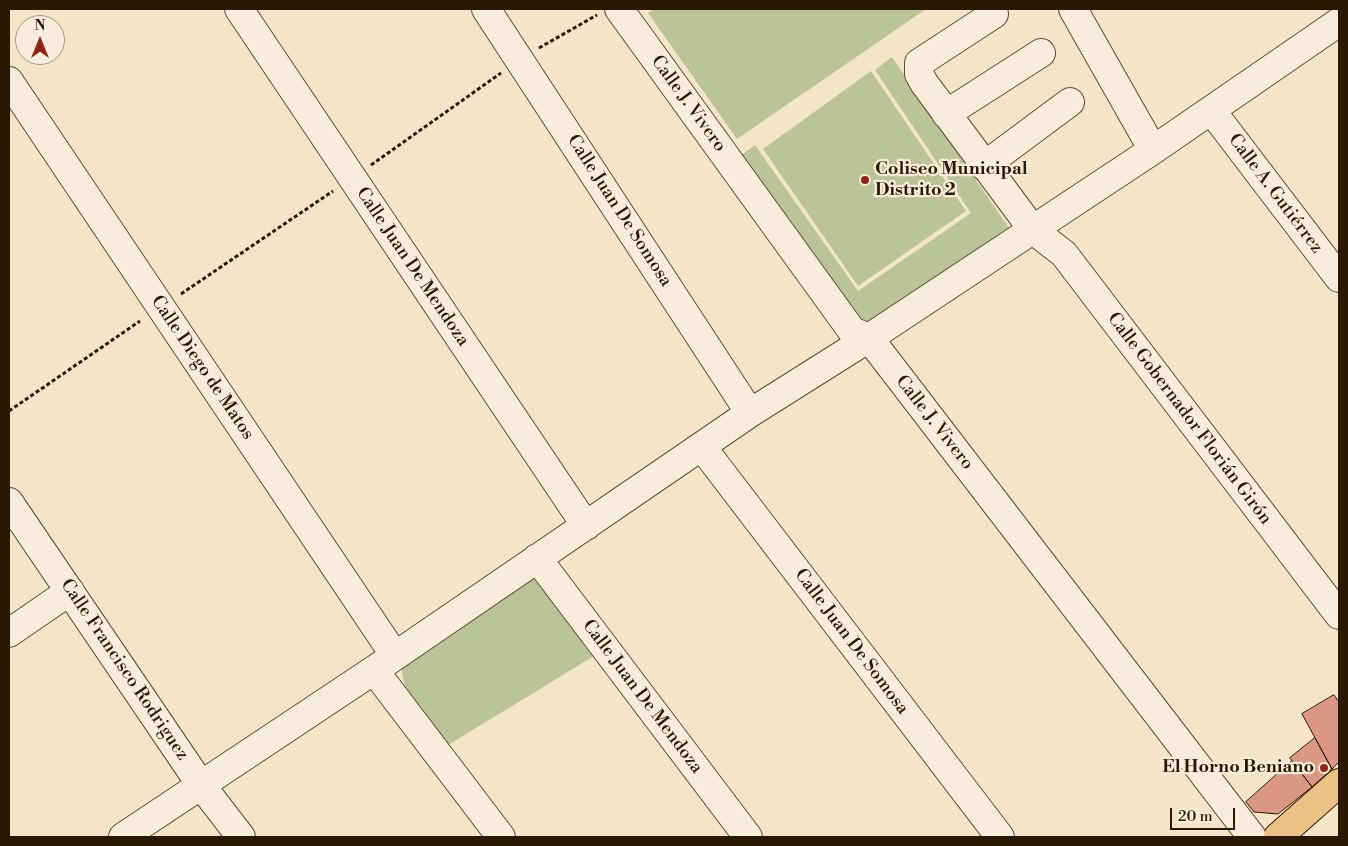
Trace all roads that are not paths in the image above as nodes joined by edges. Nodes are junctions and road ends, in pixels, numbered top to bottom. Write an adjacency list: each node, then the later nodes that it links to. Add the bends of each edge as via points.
1 (239, 9): 20 (street, Calle Juan De Mendoza)
2 (486, 9): 17 (street, Calle Juan De Somosa)
3 (1073, 9): 12 (street)
4 (610, 11): 16 (street, Calle J. Vivero, via 852,331)
5 (994, 14): 11 (street, Calle Gobernador Florián Girón, via 919,63 919,74)
6 (1339, 22): 10 (street)
7 (1041, 53): 11 (street)
8 (9, 81): 25 (street, Calle Diego de Matos, via 162,307)
9 (1070, 102): 13 (street)
10 (1211, 110): 12 (street); 15 (street, Calle A. Gutiérrez)
11 (946, 114): 13 (street, Calle Gobernador Florián Girón)
12 (1153, 150): 14 (street)
13 (984, 166): 14 (street, Calle Gobernador Florián Girón)
14 (1033, 230): 16 (street); 23 (street, Calle Gobernador Florián Girón, via 1064,254)
15 (1339, 278)
16 (869, 338): 17 (street); 33 (street, Calle J. Vivero)
17 (750, 413): 18 (street)
18 (702, 447): 20 (street); 32 (street, Calle Juan De Somosa)
19 (9, 502): 22 (street, Calle Francisco Rodriguez)
20 (586, 526): 21 (street)
21 (537, 558): 25 (street); 31 (street, Calle Juan De Mendoza)
22 (70, 591): 24 (street); 27 (street, Calle Francisco Rodriguez)
23 (1339, 615)
24 (9, 633)
25 (384, 663): 27 (street); 30 (street, Calle Diego de Matos)
26 (1339, 783): 34 (main road)
27 (201, 784): 28 (street); 29 (street, Calle Francisco Rodriguez)
28 (123, 837)
29 (241, 837)
30 (501, 837)
31 (748, 837)
32 (1000, 837)
33 (1252, 837)
34 (1278, 837)

